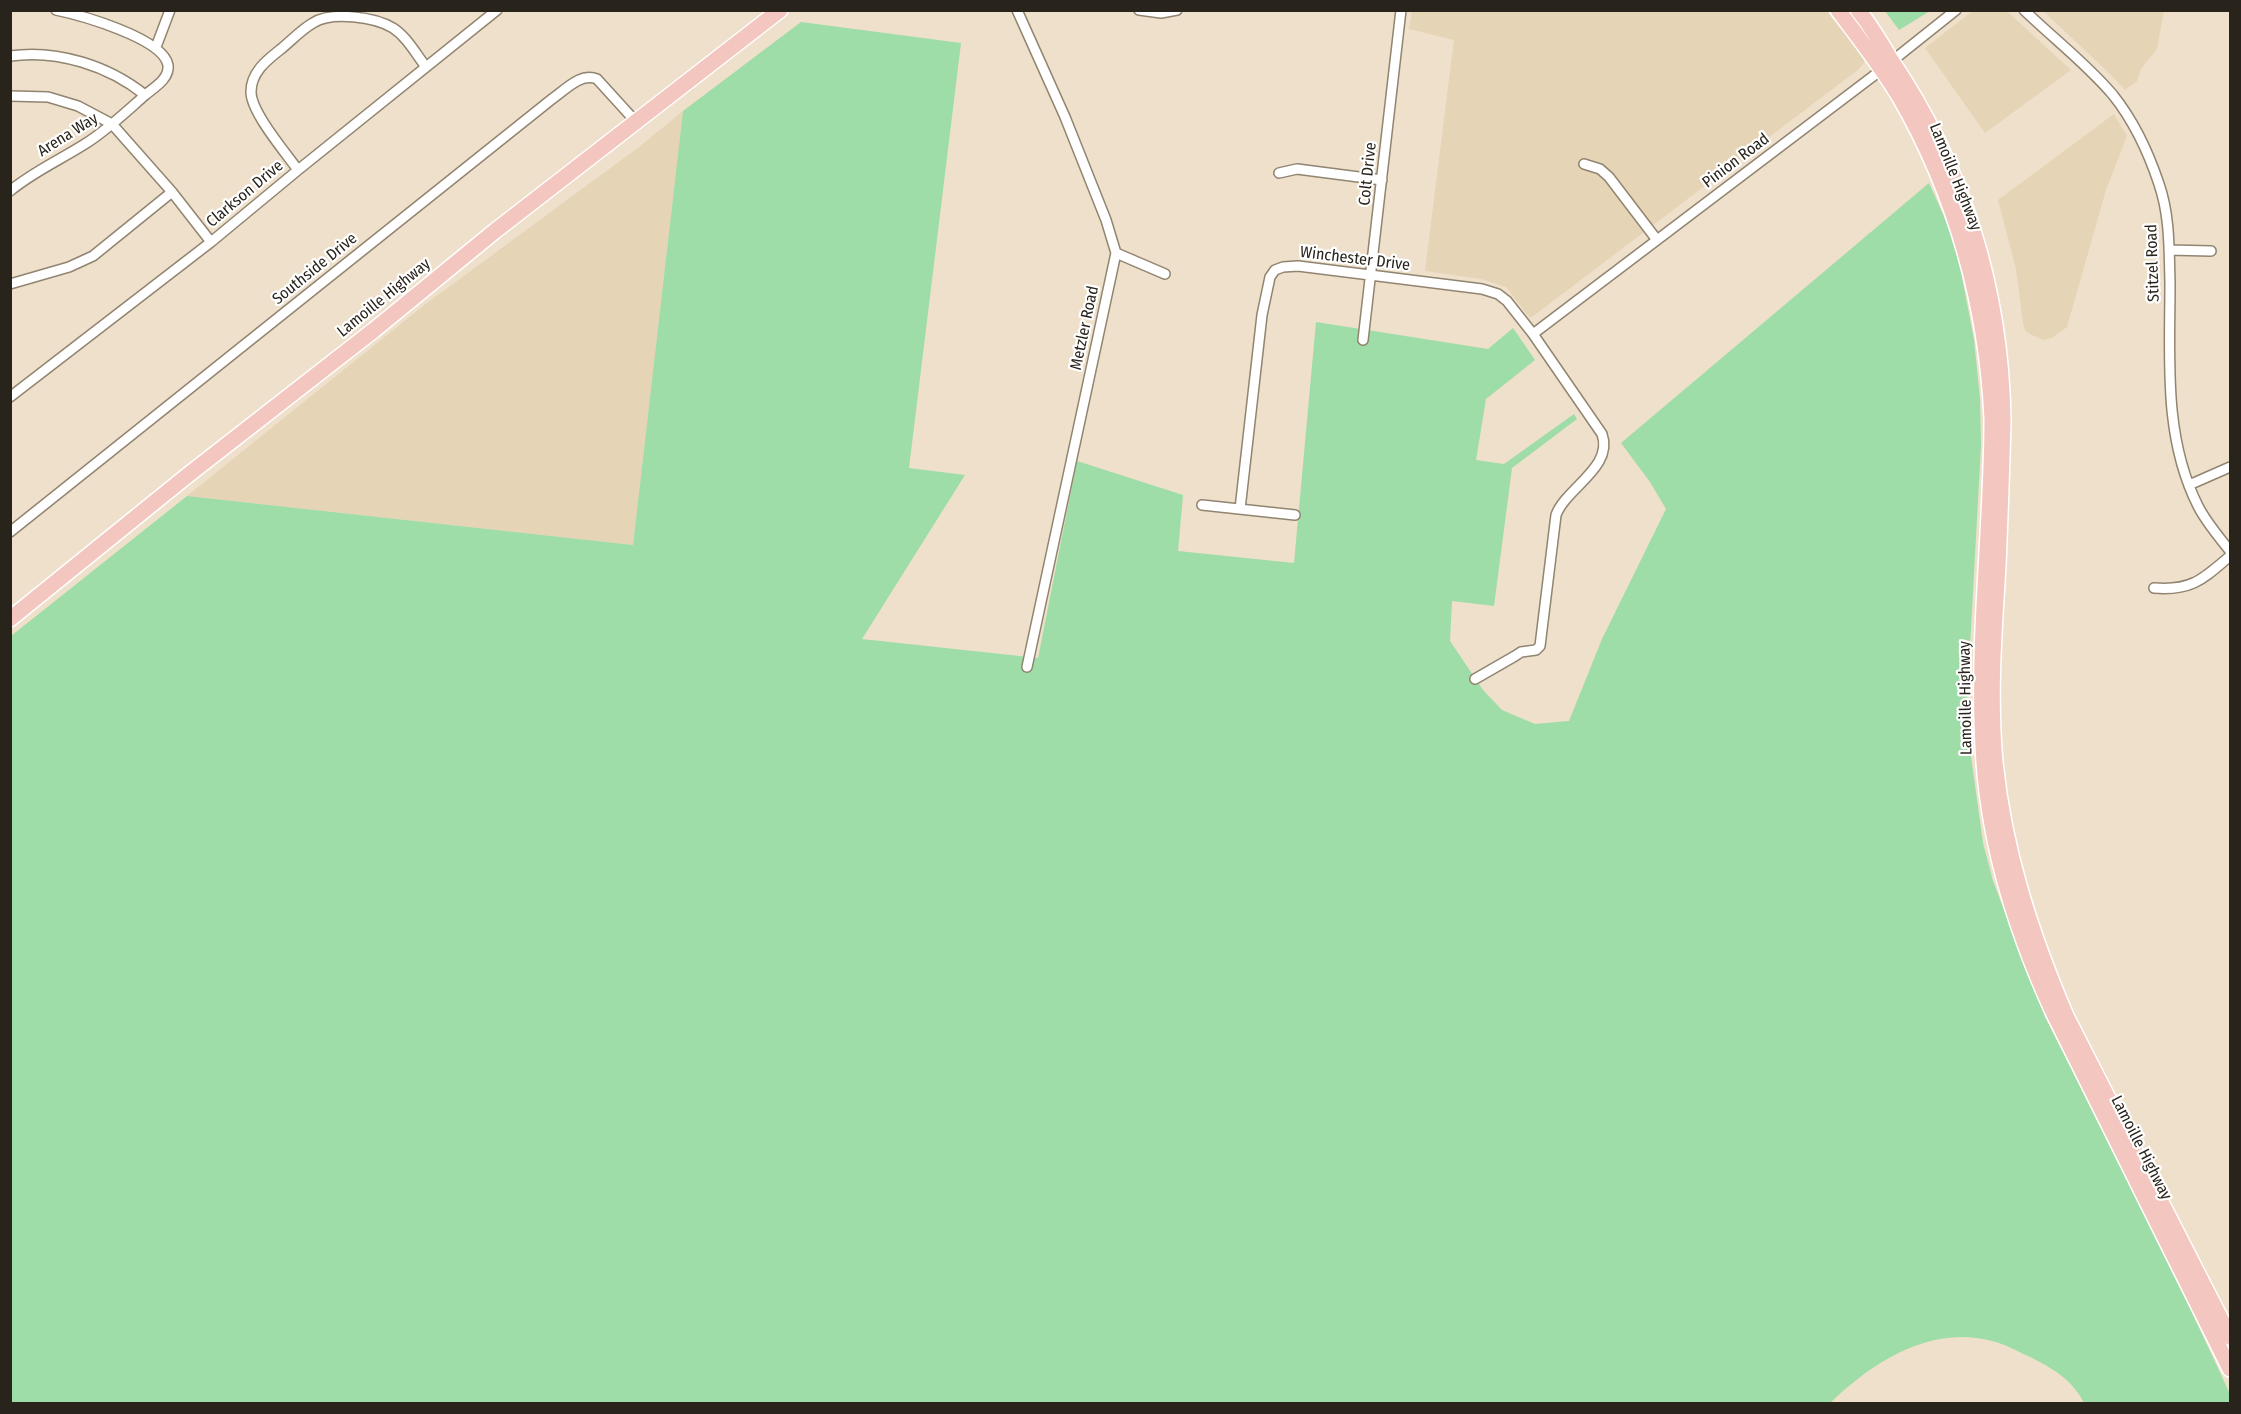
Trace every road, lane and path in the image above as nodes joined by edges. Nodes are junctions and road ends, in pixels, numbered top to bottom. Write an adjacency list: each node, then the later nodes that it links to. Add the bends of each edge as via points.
1 (56, 10): 13 (street, via 110,26)
2 (170, 10): 13 (street)
3 (497, 10): 16 (street, Clarkson Drive)
4 (780, 10): 19 (main road, Lamoille Highway)
5 (1017, 10): 31 (street, Metzler Road, via 1065,117)
6 (1139, 10): 7 (street)
7 (1177, 10)
8 (1401, 10): 24 (street, Colt Drive)
9 (1838, 10): 15 (main road, Lamoille Highway)
10 (1858, 10): 15 (main road, Lamoille Highway)
11 (1956, 10): 15 (street, Pinion Road)
12 (2024, 10): 29 (street, Stitzel Road, via 2092,72 2130,120 2160,185)
13 (156, 47): 17 (street, Arena Way, via 168,63 167,70 162,81)
14 (10, 57): 17 (street, via 40,55 74,60 130,82)
15 (1887, 65): 27 (street, Pinion Road); 51 (main road, Lamoille Highway, via 1933,128 1959,186 1995,324 2003,419 1992,703 1998,786 2019,887 2066,1016); 52 (main road, Lamoille Highway, via 1948,200 1975,288 1986,344 1992,442 1982,668 1983,746 1993,827 2009,894 2049,1004)
16 (426, 67): 22 (street, Clarkson Drive); 22 (street, via 403,36 384,24 343,16 313,23 260,68 251,91 253,105)
17 (145, 95): 20 (street, Arena Way)
18 (10, 96): 20 (street, via 48,97 78,106)
19 (637, 123): 44 (street, Southside Drive, via 597,80 583,77); 48 (main road, Lamoille Highway, via 495,231)
20 (112, 124): 25 (street, Arena Way); 26 (street)
21 (1584, 164): 27 (street, via 1610,177)
22 (298, 170): 28 (street, Clarkson Drive)
23 (1279, 173): 24 (street, via 1297,169)
24 (1382, 180): 33 (street, Colt Drive)
25 (10, 191)
26 (172, 192): 28 (street); 34 (street, via 93,256)
27 (1657, 240): 35 (street, Pinion Road)
28 (211, 242): 38 (street, Clarkson Drive)
29 (2169, 250): 30 (street); 40 (street, Stitzel Road, via 2171,412)
30 (2211, 251)
31 (1116, 253): 32 (street); 49 (street, Metzler Road)
32 (1165, 274)
33 (1371, 276): 35 (street, Winchester Drive, via 1482,288 1508,301); 36 (street, Colt Drive); 42 (street, Winchester Drive, via 1298,266 1275,270 1270,277 1262,315)
34 (10, 284)
35 (1533, 334): 50 (street, Winchester Drive, via 1604,440 1599,462 1566,497 1556,517 1540,646 1521,652)
36 (1363, 340)
37 (10, 384): 38 (street)
38 (14, 395)
39 (2230, 467): 40 (street)
40 (2189, 485): 45 (street, Stitzel Road, via 2199,509)
41 (1202, 505): 42 (street)
42 (1240, 508): 43 (street)
43 (1295, 515)
44 (10, 532)
45 (2230, 550)
46 (2230, 556): 47 (street, via 2188,586)
47 (2154, 588)
48 (12, 616)
49 (1027, 667)
50 (1475, 679)
51 (2230, 1337)
52 (2230, 1369)

